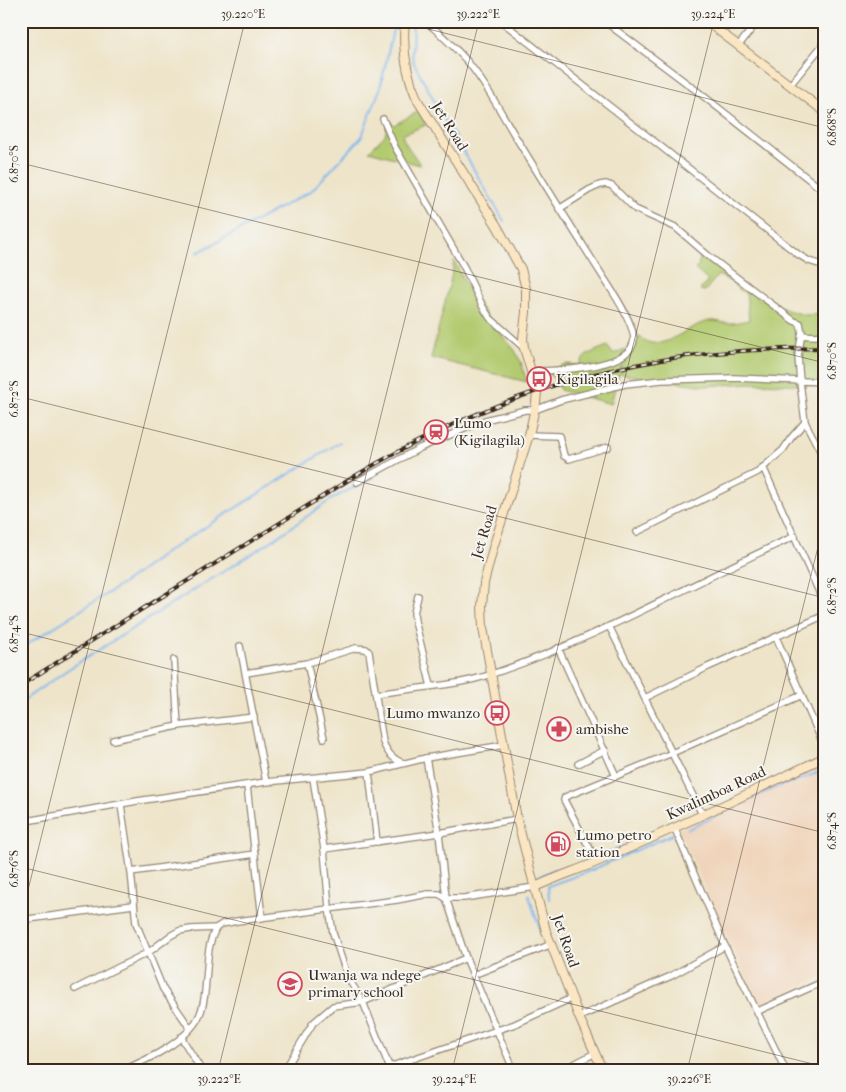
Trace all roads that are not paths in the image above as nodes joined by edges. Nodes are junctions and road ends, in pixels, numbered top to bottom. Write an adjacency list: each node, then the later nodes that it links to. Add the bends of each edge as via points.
1 (405, 21): 17 (main road, Jet Road, via 406,68 418,101 521,268 527,300)
2 (426, 21): 13 (street, via 472,68)
3 (501, 21): 14 (street, via 799,255)
4 (604, 21): 12 (street)
5 (706, 21): 8 (main road)
6 (758, 21): 8 (street)
7 (825, 42): 9 (street)
8 (738, 45): 9 (main road)
9 (790, 85): 10 (main road)
10 (825, 112)
11 (383, 119): 17 (street, via 395,147 464,267 483,307 490,318)
12 (825, 192)
13 (559, 209): 15 (street, via 595,188 606,184 612,186 634,209 674,227 800,323); 18 (street, via 621,304 634,343 629,352 612,361 582,368)
14 (825, 266)
15 (801, 335): 16 (street); 19 (street, via 798,356)
16 (825, 335)
17 (524, 348): 18 (main road, Jet Road)
18 (531, 371): 21 (main road, Jet Road, via 537,391)
19 (800, 382): 20 (street); 21 (street, via 734,378 642,382 560,400); 22 (street)
20 (825, 382)
21 (535, 410): 23 (main road, Jet Road); 27 (street, via 507,414 470,426)
22 (805, 422): 25 (street); 26 (street, via 783,450)
23 (529, 434): 24 (street, via 559,436 564,456 569,459); 40 (main road, Jet Road, via 484,583 483,628)
24 (608, 447)
25 (825, 460)
26 (763, 467): 28 (street, via 750,477); 29 (street)
27 (357, 482)
28 (636, 532)
29 (795, 536): 31 (street); 33 (street)
30 (418, 596): 41 (street, via 415,621)
31 (825, 605)
32 (825, 615): 34 (street)
33 (609, 626): 36 (street); 44 (street)
34 (776, 637): 43 (street); 44 (street)
35 (240, 646): 39 (street)
36 (558, 648): 40 (street); 51 (street)
37 (174, 660): 46 (street)
38 (307, 663): 39 (street); 42 (street, via 356,648 366,649); 47 (street)
39 (246, 673): 45 (street)
40 (491, 675): 41 (street); 49 (main road, Jet Road)
41 (431, 686): 42 (street)
42 (376, 694): 55 (street, via 385,748 397,761)
43 (802, 695): 50 (street); 52 (street)
44 (645, 698): 52 (street)
45 (254, 717): 46 (street); 60 (street)
46 (178, 726): 48 (street)
47 (324, 738)
48 (113, 740)
49 (504, 745): 54 (street); 64 (main road, Jet Road)
50 (825, 748)
51 (605, 750): 56 (street); 58 (street)
52 (672, 752): 58 (street); 63 (street)
53 (825, 757): 63 (main road, Kwalimboa Road)
54 (426, 758): 55 (street); 67 (street)
55 (406, 763): 57 (street)
56 (578, 764)
57 (369, 772): 59 (street); 68 (street)
58 (616, 776): 71 (street, via 564,799)
59 (313, 778): 60 (street); 69 (street)
60 (266, 782): 61 (street)
61 (247, 786): 62 (street); 70 (street)
62 (121, 805): 65 (street); 72 (street)
63 (702, 814): 66 (main road, Kwalimboa Road)
64 (517, 819): 67 (street); 73 (main road, Jet Road)
65 (21, 822)
66 (674, 827): 71 (main road, Kwalimboa Road); 81 (street)
67 (439, 833): 68 (street); 74 (street)
68 (377, 842): 69 (street)
69 (324, 849): 76 (street)
70 (254, 854): 72 (street); 77 (street)
71 (597, 862): 73 (main road, Kwalimboa Road)
72 (131, 872): 75 (street)
73 (535, 887): 74 (street); 80 (main road, Jet Road)
74 (446, 898): 76 (street, via 428,894); 83 (street)
75 (133, 905): 78 (street); 82 (street, via 136,923)
76 (329, 908): 77 (street); 89 (street, via 341,959)
77 (262, 918): 79 (street, via 222,924)
78 (21, 920)
79 (216, 928): 82 (street, via 179,931); 92 (street, via 210,939 204,1001 200,1016)
80 (550, 942): 84 (street); 88 (main road, Jet Road)
81 (725, 946): 90 (street); 91 (street, via 671,976)
82 (149, 952): 86 (street); 92 (street, via 163,989)
83 (466, 958): 84 (street); 89 (street)
84 (473, 975): 93 (street)
85 (823, 982): 87 (street); 90 (street)
86 (75, 989)
87 (825, 992)
88 (572, 998): 91 (main road, Jet Road); 93 (street)
89 (363, 1002): 96 (street, via 333,1006 323,1013); 97 (street)
90 (758, 1011): 104 (street)
91 (580, 1017): 95 (main road, Jet Road)
92 (190, 1028): 94 (street)
93 (497, 1030): 97 (street); 101 (street)
94 (182, 1037): 98 (street, via 150,1059); 99 (street)
95 (596, 1053): 102 (street); 103 (main road, Jet Road)
96 (284, 1069): 100 (street)
97 (390, 1069)
98 (121, 1071)
99 (202, 1071)
100 (269, 1071)
101 (514, 1071)
102 (561, 1071)
103 (603, 1071)
104 (786, 1071)

